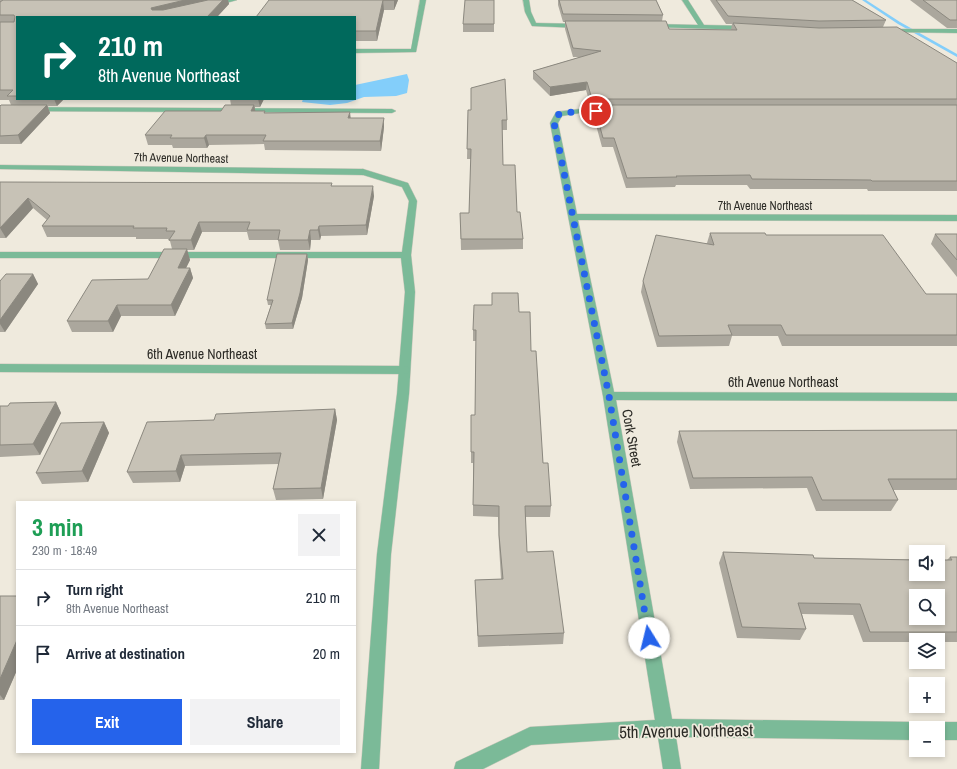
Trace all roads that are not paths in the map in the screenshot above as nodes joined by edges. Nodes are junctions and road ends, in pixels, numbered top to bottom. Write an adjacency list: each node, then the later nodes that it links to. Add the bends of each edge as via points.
1 (234, 0): 5 (street)
2 (423, 0): 12 (street, via 414,51)
3 (526, 0): 6 (street, via 534,25)
4 (685, 0): 8 (street)
5 (204, 7)
6 (587, 26)
7 (648, 26): 8 (street)
8 (701, 26): 9 (street)
9 (756, 28)
10 (881, 31): 11 (street)
11 (957, 31)
12 (356, 51)
13 (0, 109): 14 (street)
14 (392, 111)
15 (620, 111): 17 (street, Cork Street, via 559,114 554,123)
16 (0, 167): 20 (street, 7th Avenue Northeast, via 363,172 405,185 413,201)
17 (573, 217): 18 (street, 7th Avenue Northeast); 23 (street, Cork Street)
18 (957, 218)
19 (0, 255): 20 (street)
20 (406, 255): 22 (street, 7th Avenue Northeast, via 410,292)
21 (0, 368): 22 (street, 6th Avenue Northeast)
22 (404, 370): 29 (street, 7th Avenue Northeast, via 384,554)
23 (609, 396): 24 (street, 6th Avenue Northeast); 25 (street, Cork Street)
24 (957, 397)
25 (664, 728): 26 (street, 5th Avenue Northeast); 30 (street, 5th Avenue Northeast, via 530,736); 31 (street, Cork Street)
26 (909, 731)
27 (945, 731): 28 (street)
28 (957, 731)
29 (370, 769)
30 (464, 769)
31 (672, 769)

